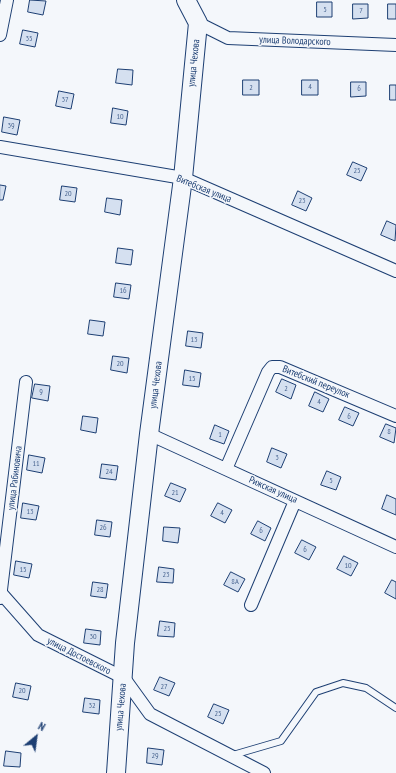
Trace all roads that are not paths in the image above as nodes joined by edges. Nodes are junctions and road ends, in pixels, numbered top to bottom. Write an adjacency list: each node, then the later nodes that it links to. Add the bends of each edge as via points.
1 (7, 0): 4 (street)
2 (186, 0): 3 (street)
3 (198, 23): 5 (street, улица Володарского, via 228,38); 7 (street, улица Чехова)
4 (0, 35)
5 (396, 45)
6 (0, 147): 7 (street, Витебская улица)
7 (183, 178): 8 (street, Витебская улица); 11 (street, улица Чехова)
8 (396, 271)
9 (26, 382): 15 (street, улица Рабиновича)
10 (396, 416): 12 (street, Витебский переулок, via 280,367 272,367)
11 (149, 434): 12 (street, Рижская улица); 17 (street, улица Чехова, via 126,636)
12 (226, 469): 13 (street, Рижская улица)
13 (295, 500): 14 (street, Рижская улица); 16 (street)
14 (396, 546)
15 (0, 594): 17 (street, улица Достоевского, via 38,635)
16 (250, 605)
17 (124, 678): 19 (street, улица Достоевского, via 150,714); 20 (street, улица Чехова)
18 (396, 708): 19 (lane, via 366,688 343,683 316,692 281,741)
19 (232, 755): 21 (street, улица Достоевского)
20 (116, 773)
21 (264, 773)

